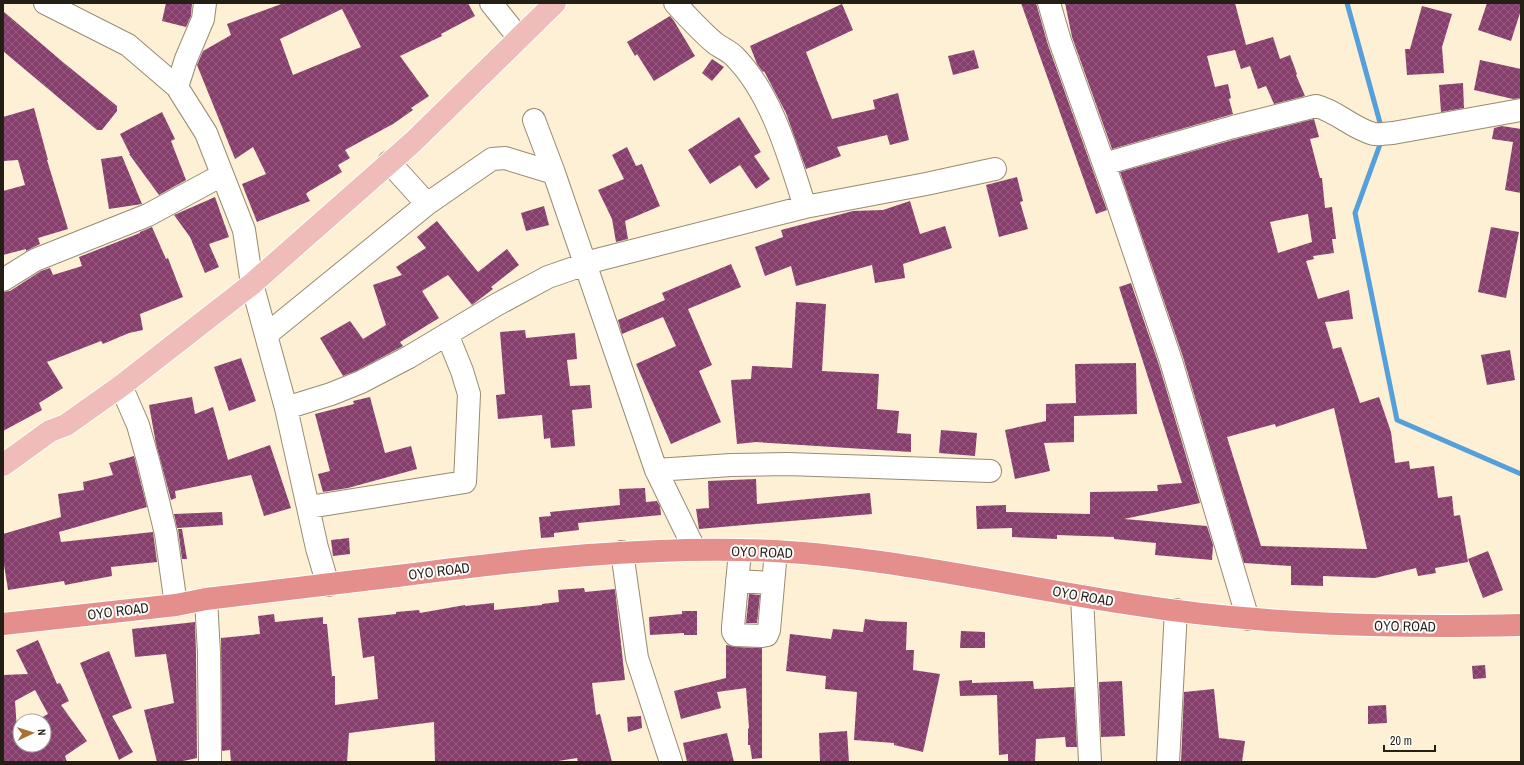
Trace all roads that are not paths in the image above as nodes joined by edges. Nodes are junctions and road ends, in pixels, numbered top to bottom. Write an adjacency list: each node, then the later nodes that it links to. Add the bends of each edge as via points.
1 (45, 3): 8 (street, via 128,45)
2 (205, 3): 8 (street, via 203,20)
3 (491, 3): 7 (street)
4 (555, 3): 7 (main road)
5 (675, 3): 17 (street, via 715,43 733,55 750,75 769,108)
6 (1049, 3): 12 (street)
7 (519, 38): 11 (main road, via 413,142)
8 (177, 87): 15 (street, via 206,133)
9 (1521, 110): 12 (street, via 1384,134 1362,130 1325,108 1316,106)
10 (534, 120): 14 (street)
11 (389, 162): 16 (street); 20 (main road)
12 (1104, 164): 42 (street, via 1171,361)
13 (995, 169): 17 (street)
14 (554, 174): 16 (street, via 505,158 492,159); 18 (street)
15 (222, 175): 19 (street, via 148,215 35,260); 20 (street, via 244,230)
16 (427, 204): 22 (street)
17 (805, 207): 18 (street)
18 (585, 265): 21 (street, via 548,277); 27 (street)
19 (3, 280)
20 (252, 284): 22 (street); 23 (main road)
21 (447, 334): 24 (street, via 361,382); 30 (street, via 469,394 465,482)
22 (266, 335): 24 (street)
23 (121, 386): 25 (main road); 40 (street, via 138,426 153,480 166,534)
24 (286, 408): 30 (street)
25 (66, 425): 26 (main road, via 50,431); 29 (main road, via 46,446)
26 (3, 465)
27 (656, 470): 28 (street, via 787,464); 31 (street)
28 (990, 471)
29 (3, 479)
30 (309, 507): 37 (street)
31 (695, 550): 32 (highway, OYO ROAD); 33 (highway, OYO ROAD)
32 (740, 551): 34 (highway, OYO ROAD); 35 (street)
33 (622, 552): 37 (highway, OYO ROAD, via 507,562); 46 (street, via 637,658)
34 (776, 552): 36 (street); 38 (highway, OYO ROAD, via 833,556 925,569)
35 (737, 581): 36 (street); 36 (street, via 733,627 735,635 767,635)
36 (773, 583)
37 (328, 585): 39 (highway, OYO ROAD)
38 (1082, 596): 41 (highway, OYO ROAD); 47 (street)
39 (206, 599): 40 (highway, OYO ROAD); 45 (street)
40 (176, 605): 43 (highway, OYO ROAD)
41 (1176, 610): 42 (highway, OYO ROAD); 48 (street)
42 (1248, 619): 44 (highway, OYO ROAD, via 1448,627)
43 (3, 624)
44 (1521, 625)
45 (210, 762)
46 (671, 762)
47 (1090, 762)
48 (1168, 762)

